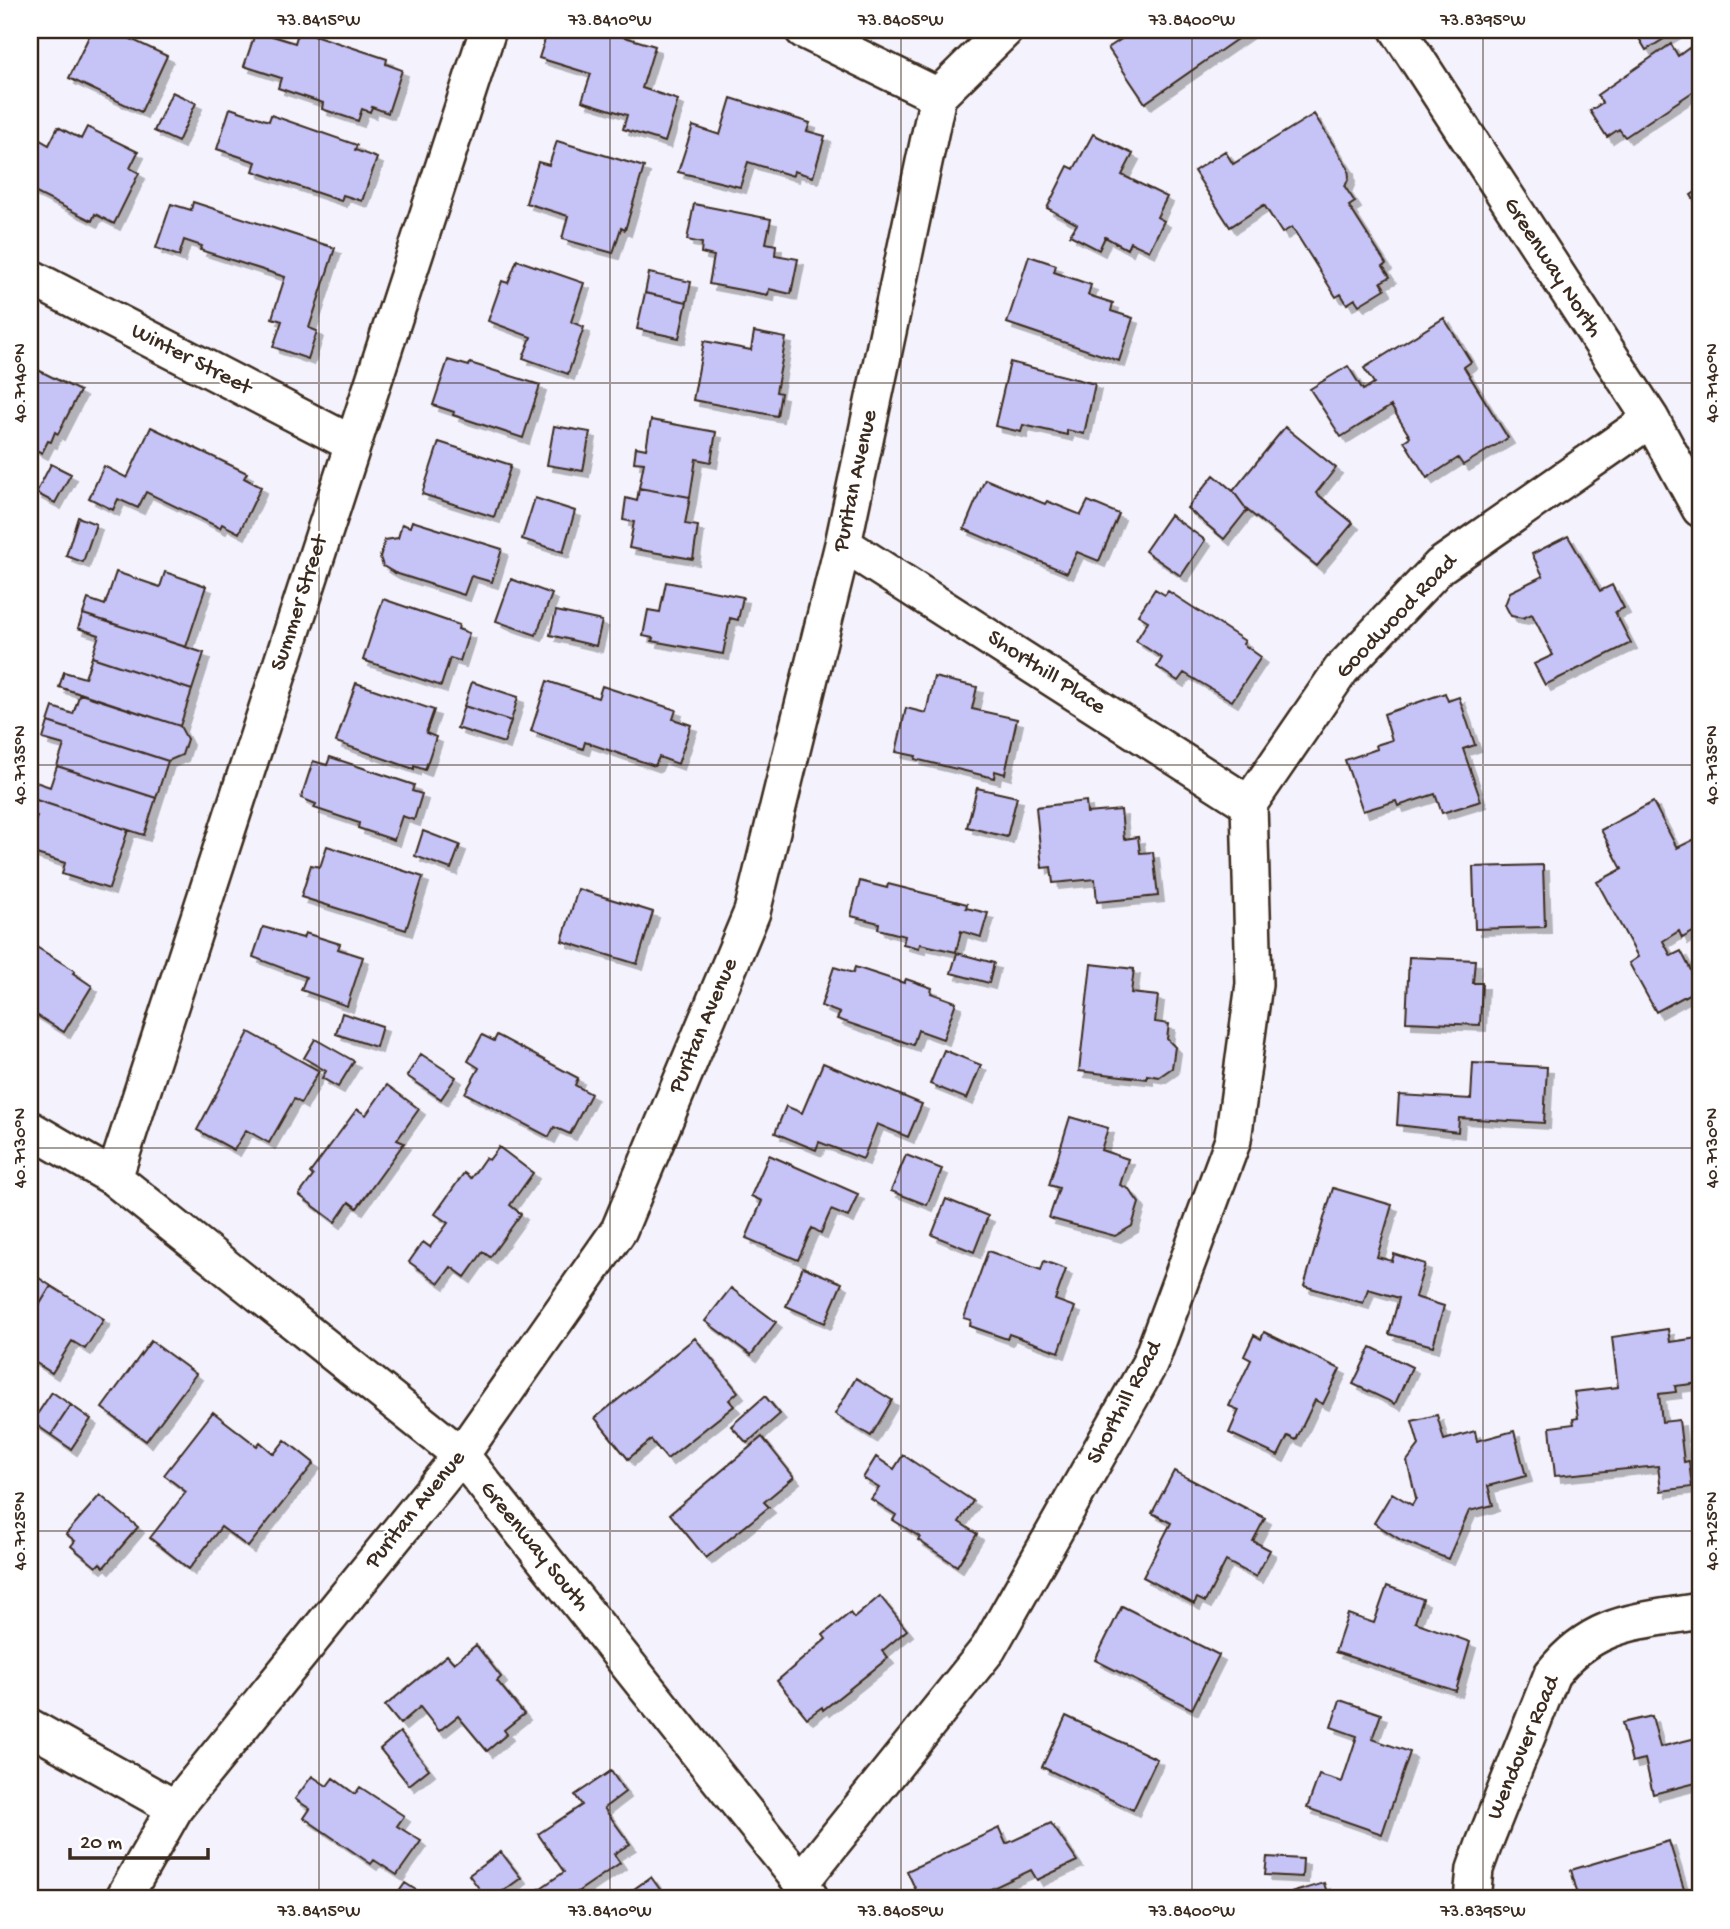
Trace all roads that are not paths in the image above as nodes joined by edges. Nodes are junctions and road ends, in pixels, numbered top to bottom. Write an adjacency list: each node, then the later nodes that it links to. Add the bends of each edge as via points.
1 (488, 30): 8 (street, Summer Street)
2 (803, 30): 5 (street)
3 (1006, 30): 5 (street)
4 (1398, 30): 7 (street, Greenway North)
5 (938, 96): 10 (street, Puritan Avenue)
6 (30, 277): 8 (street, Winter Street)
7 (1651, 419): 9 (street, Greenway North); 11 (street, Goodwood Road, via 1440,566 1341,670)
8 (351, 443): 13 (street, Summer Street)
9 (1700, 509)
10 (843, 544): 11 (street, Shorthill Place); 14 (street, Puritan Avenue, via 752,912 618,1230)
11 (1249, 804): 18 (street, Shorthill Road, via 1254,984 1233,1140 1150,1363 988,1649)
12 (30, 1129): 13 (street, Greenway South)
13 (114, 1178): 14 (street, Greenway South)
14 (461, 1455): 17 (street, Puritan Avenue); 18 (street, Greenway South)
15 (1700, 1611): 20 (street, Wendover Road, via 1591,1636 1552,1674 1475,1869)
16 (30, 1727): 17 (street)
17 (175, 1808): 19 (street, Puritan Avenue)
18 (806, 1891)
19 (123, 1899)
20 (1472, 1899)

